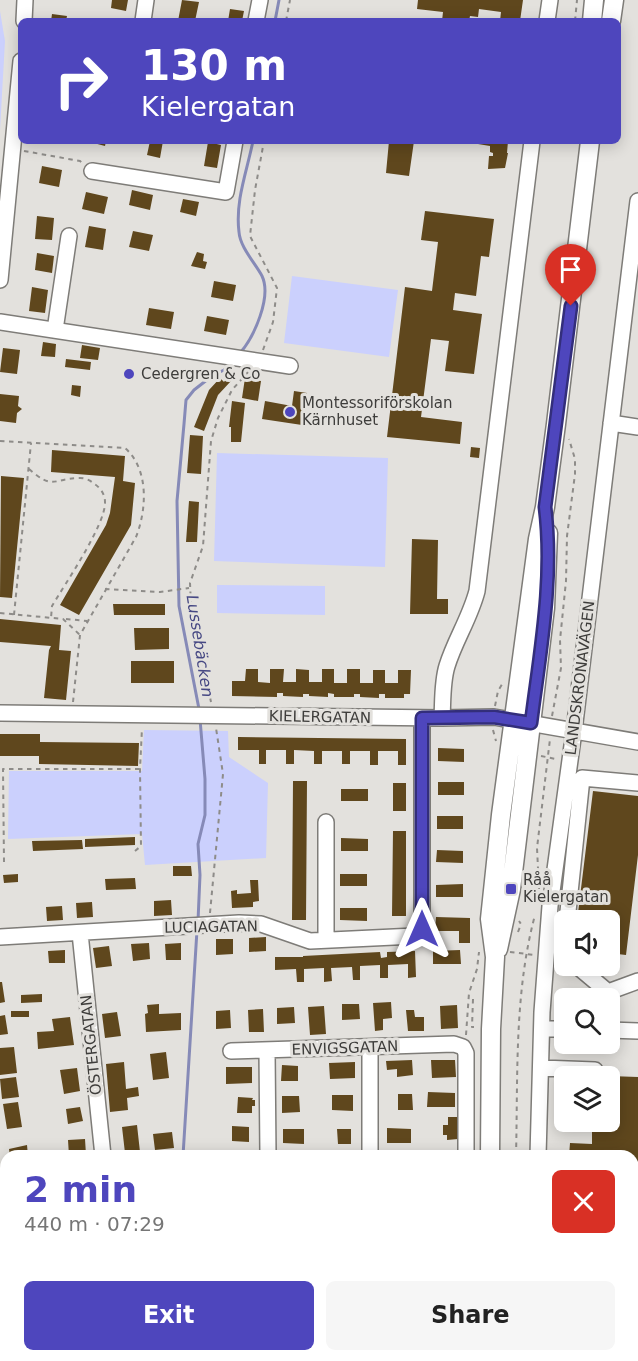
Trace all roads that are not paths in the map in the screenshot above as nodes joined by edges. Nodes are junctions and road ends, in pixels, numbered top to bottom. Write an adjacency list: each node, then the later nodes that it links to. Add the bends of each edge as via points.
1 (25, 0): 7 (street)
2 (146, 0): 8 (street)
3 (260, 0): 9 (street)
4 (550, 0): 10 (street)
5 (594, 0): 11 (main road)
6 (614, 0): 12 (main road)
7 (24, 18)
8 (143, 18)
9 (257, 18)
10 (547, 18)
11 (592, 18)
12 (611, 18)
13 (18, 94): 20 (street)
14 (234, 144): 17 (street, via 226,192)
15 (532, 144): 29 (street, via 477,591 447,666)
16 (590, 144): 30 (main road, via 545,507 549,540 545,608)
17 (92, 171)
18 (638, 201): 21 (street, LANDSKRONAVÄGEN)
19 (69, 236): 23 (street)
20 (0, 280)
21 (632, 305): 25 (street, LANDSKRONAVÄGEN)
22 (0, 322): 23 (street)
23 (54, 330): 24 (street)
24 (290, 366)
25 (611, 423): 26 (street); 31 (street, LANDSKRONAVÄGEN)
26 (638, 427)
27 (0, 713): 28 (street, KIELERGATAN)
28 (422, 718): 29 (street, KIELERGATAN); 38 (street, LUCIAGATAN, via 422,929 415,936)
29 (442, 718): 30 (street, KIELERGATAN, via 494,717)
30 (522, 722): 31 (street, KIELERGATAN); 54 (main road, via 501,815 490,919 503,955 491,1029)
31 (574, 730): 32 (street, KIELERGATAN); 41 (street, LANDSKRONAVÄGEN, via 550,906)
32 (638, 742)
33 (638, 783): 35 (street, via 582,778)
34 (326, 822): 38 (street)
35 (568, 910)
36 (80, 933): 37 (street, LUCIAGATAN); 38 (street, LUCIAGATAN, via 261,924 310,941); 50 (street, ÖSTERGATAN)
37 (0, 937)
38 (326, 940)
39 (589, 976): 40 (street, via 609,992)
40 (638, 981)
41 (542, 1029): 42 (street); 48 (street, LANDSKRONAVÄGEN)
42 (554, 1029)
43 (620, 1030): 44 (street)
44 (638, 1031)
45 (370, 1048): 47 (street, ENVIGSGATAN); 52 (street); 53 (street, ENVIGSGATAN, via 460,1045 466,1053)
46 (231, 1051): 47 (street, ENVIGSGATAN)
47 (267, 1051): 51 (street)
48 (541, 1068): 49 (street); 55 (street, LANDSKRONAVÄGEN)
49 (554, 1068)
50 (102, 1150)
51 (268, 1150)
52 (370, 1150)
53 (466, 1150)
54 (490, 1150)
55 (538, 1150)
56 (0, 1185): 57 (street)
57 (0, 1190)

